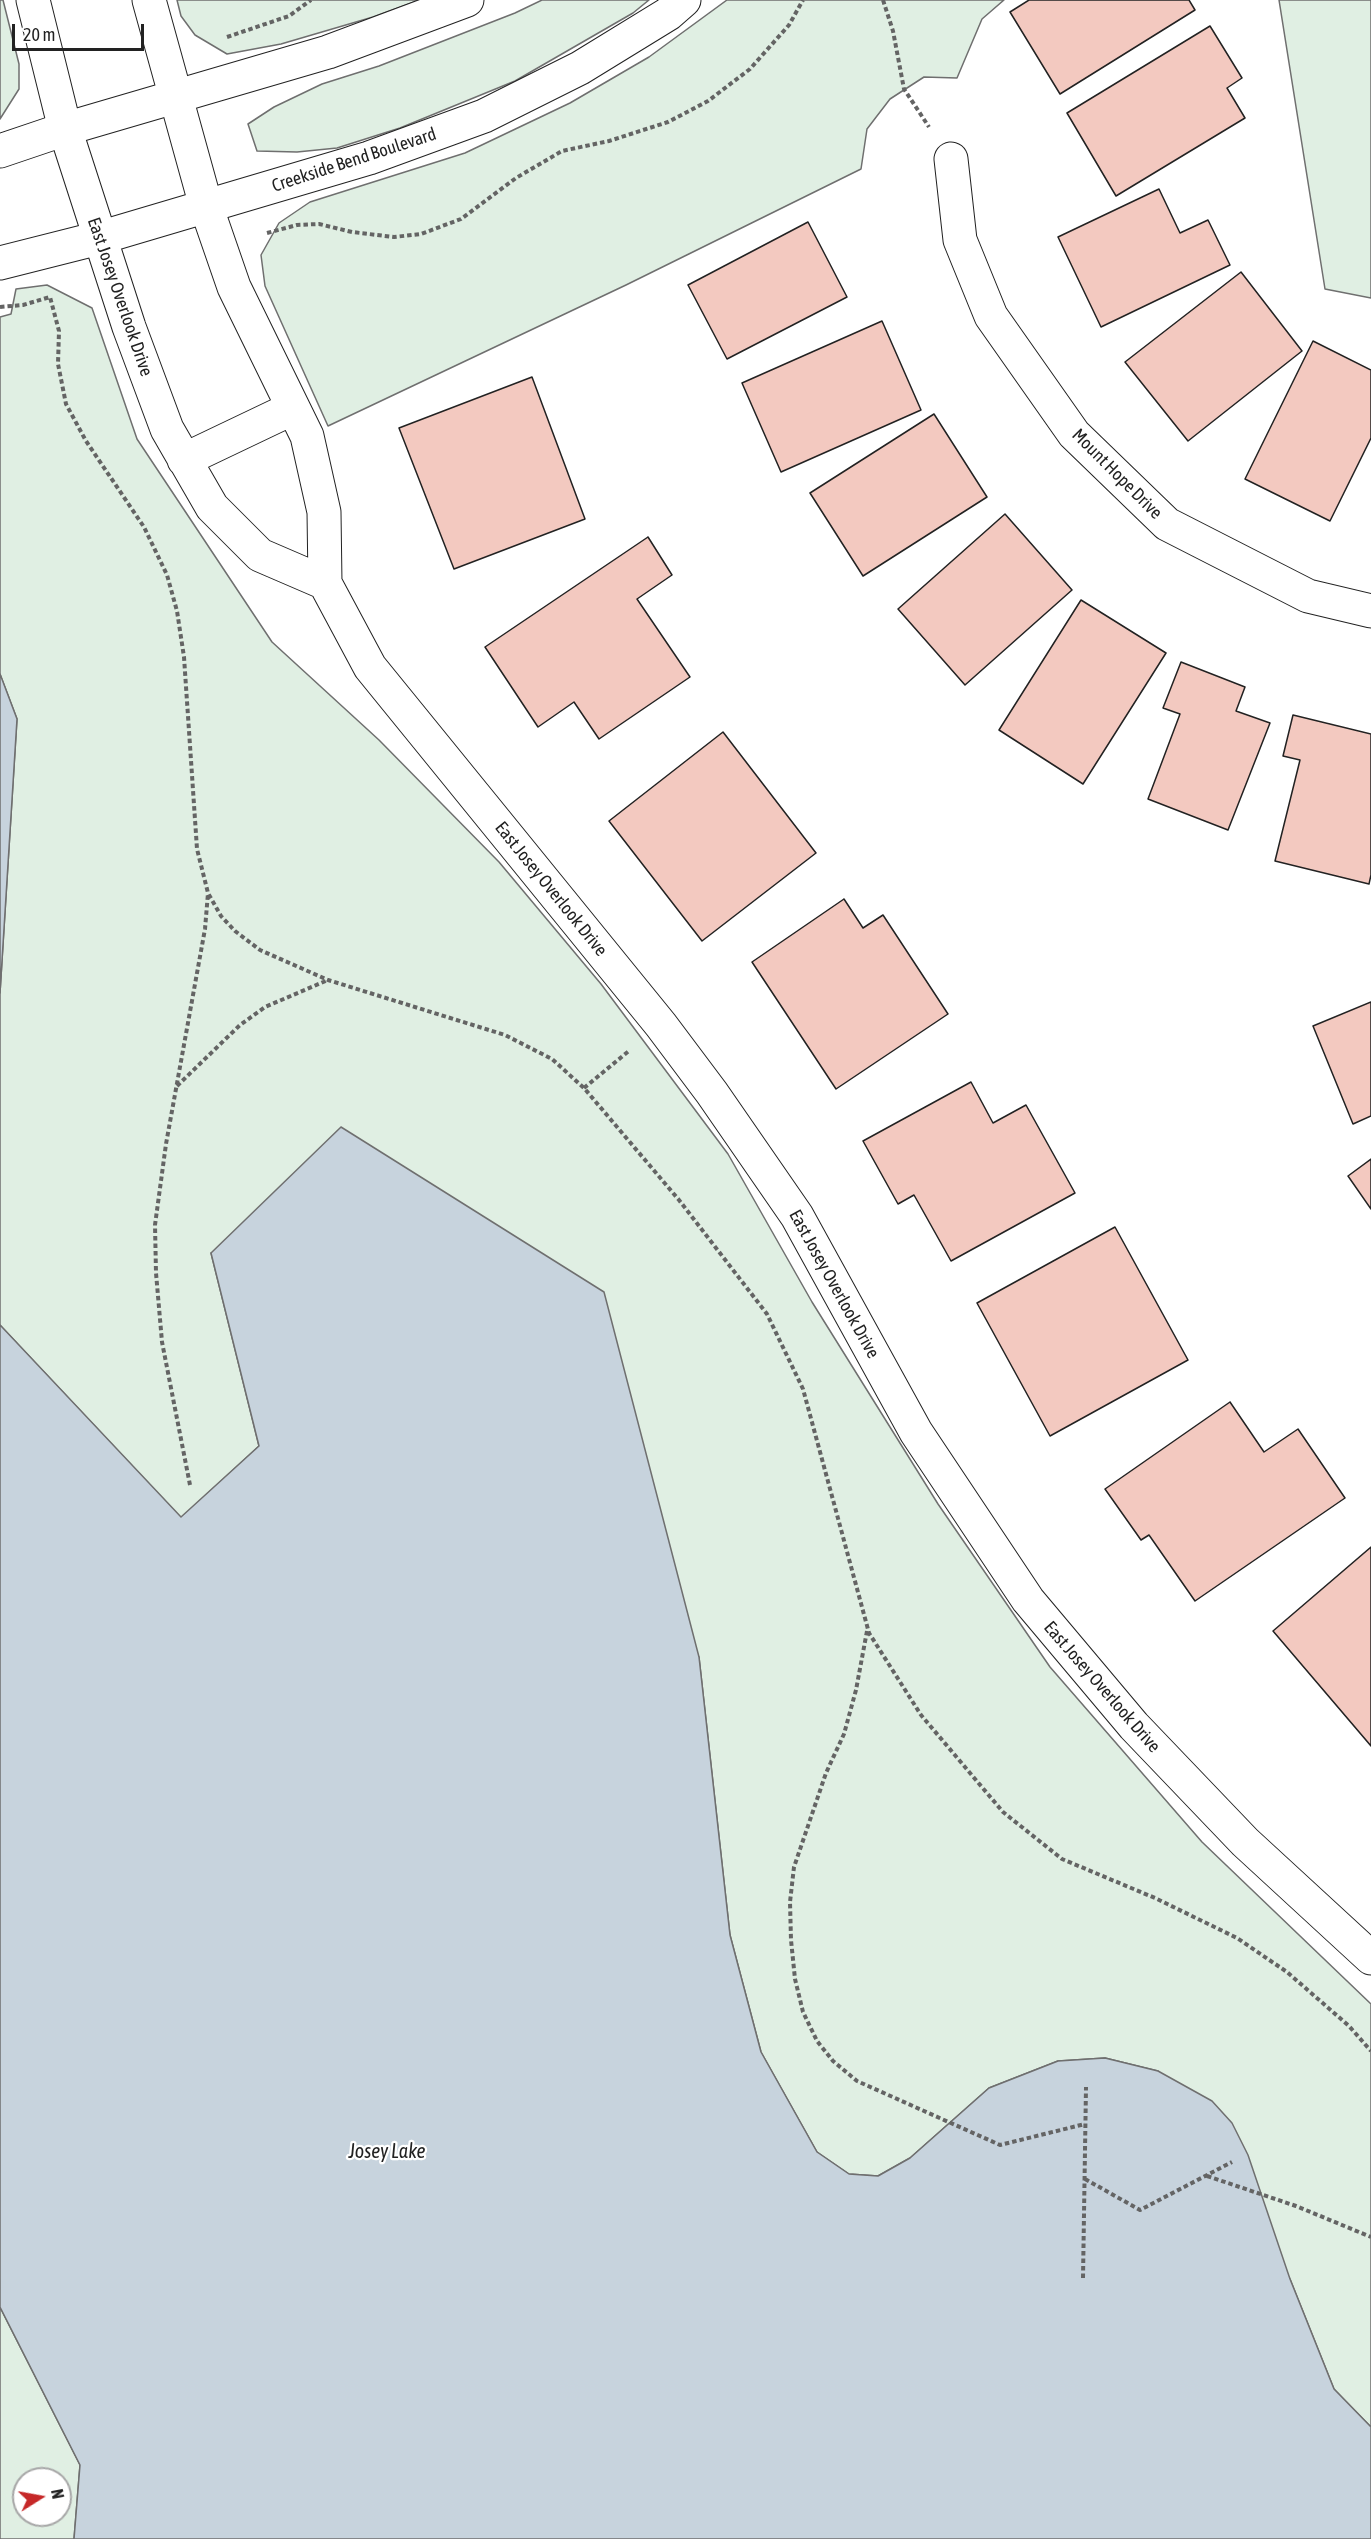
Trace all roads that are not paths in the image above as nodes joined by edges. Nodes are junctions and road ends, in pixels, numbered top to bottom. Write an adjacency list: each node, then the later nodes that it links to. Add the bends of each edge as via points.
1 (33, 0): 6 (street, East Josey Overlook Drive)
2 (149, 0): 5 (street, East Josey Overlook Drive)
3 (467, 0): 5 (street, via 328,52)
4 (684, 0): 9 (street, Creekside Bend Boulevard, via 580,68 484,116 369,158)
5 (174, 96): 6 (street); 9 (street, East Josey Overlook Drive)
6 (65, 129): 7 (street); 10 (street, East Josey Overlook Drive)
7 (0, 152)
8 (951, 159): 15 (street, Mount Hope Drive, via 960,240 991,316 1074,434 1167,524 1308,596)
9 (206, 206): 10 (street, Creekside Bend Boulevard); 12 (street, East Josey Overlook Drive, via 234,287)
10 (99, 238): 11 (street, Creekside Bend Boulevard); 13 (street, East Josey Overlook Drive, via 166,429)
11 (0, 263)
12 (293, 408): 13 (street); 14 (street, East Josey Overlook Drive, via 307,436 324,513)
13 (184, 460): 14 (street, East Josey Overlook Drive, via 212,507 260,555)
14 (325, 583): 16 (street, East Josey Overlook Drive, via 370,667 661,1025 797,1216 916,1432 1028,1600 1181,1776 1245,1842)
15 (1371, 611)
16 (1371, 1958)

